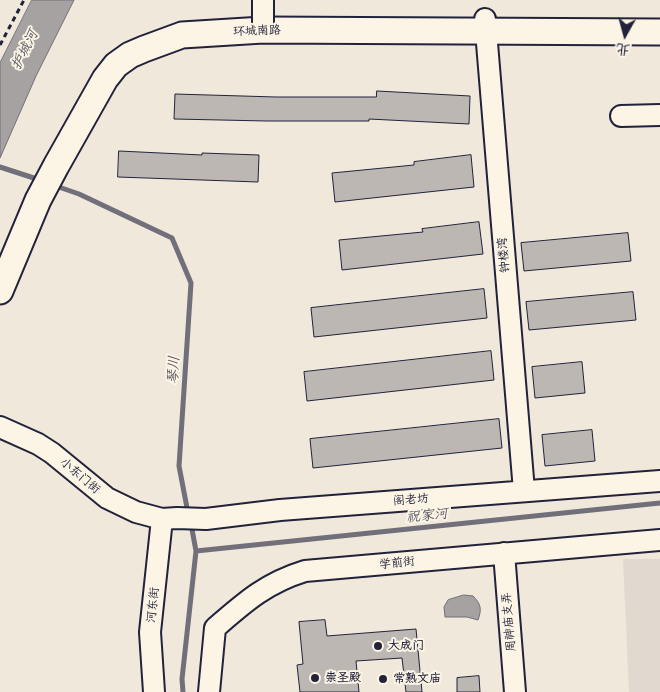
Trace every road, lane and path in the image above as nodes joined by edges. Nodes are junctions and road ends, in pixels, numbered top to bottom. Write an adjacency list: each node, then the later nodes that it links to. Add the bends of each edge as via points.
1 (24, 0): 6 (path)
2 (263, 16): 4 (main road, 环城南路); 9 (main road, 环城南路, via 182,35 130,55 116,65 51,163)
3 (660, 20): 4 (main road, 环城南路)
4 (486, 25): 5 (main road, 环城南路); 14 (street, 钟楼湾)
5 (660, 32)
6 (0, 45)
7 (660, 115): 8 (street)
8 (621, 116)
9 (32, 198): 10 (main road, 环城南路); 11 (main road, 环城南路)
10 (0, 258)
11 (0, 291)
12 (0, 427): 15 (street, 小东门街, via 52,453 106,498 136,512)
13 (660, 481): 14 (street, 阁老坊)
14 (524, 491): 15 (street, 阁老坊, via 280,510 206,520)
15 (169, 518): 18 (street, 河东街, via 150,632)
16 (660, 540): 17 (street, 学前街)
17 (504, 552): 19 (street, 学前街, via 305,571 284,577 242,604 216,628); 20 (street, 周神庙支弄)
18 (154, 692)
19 (210, 692)
20 (515, 692)

